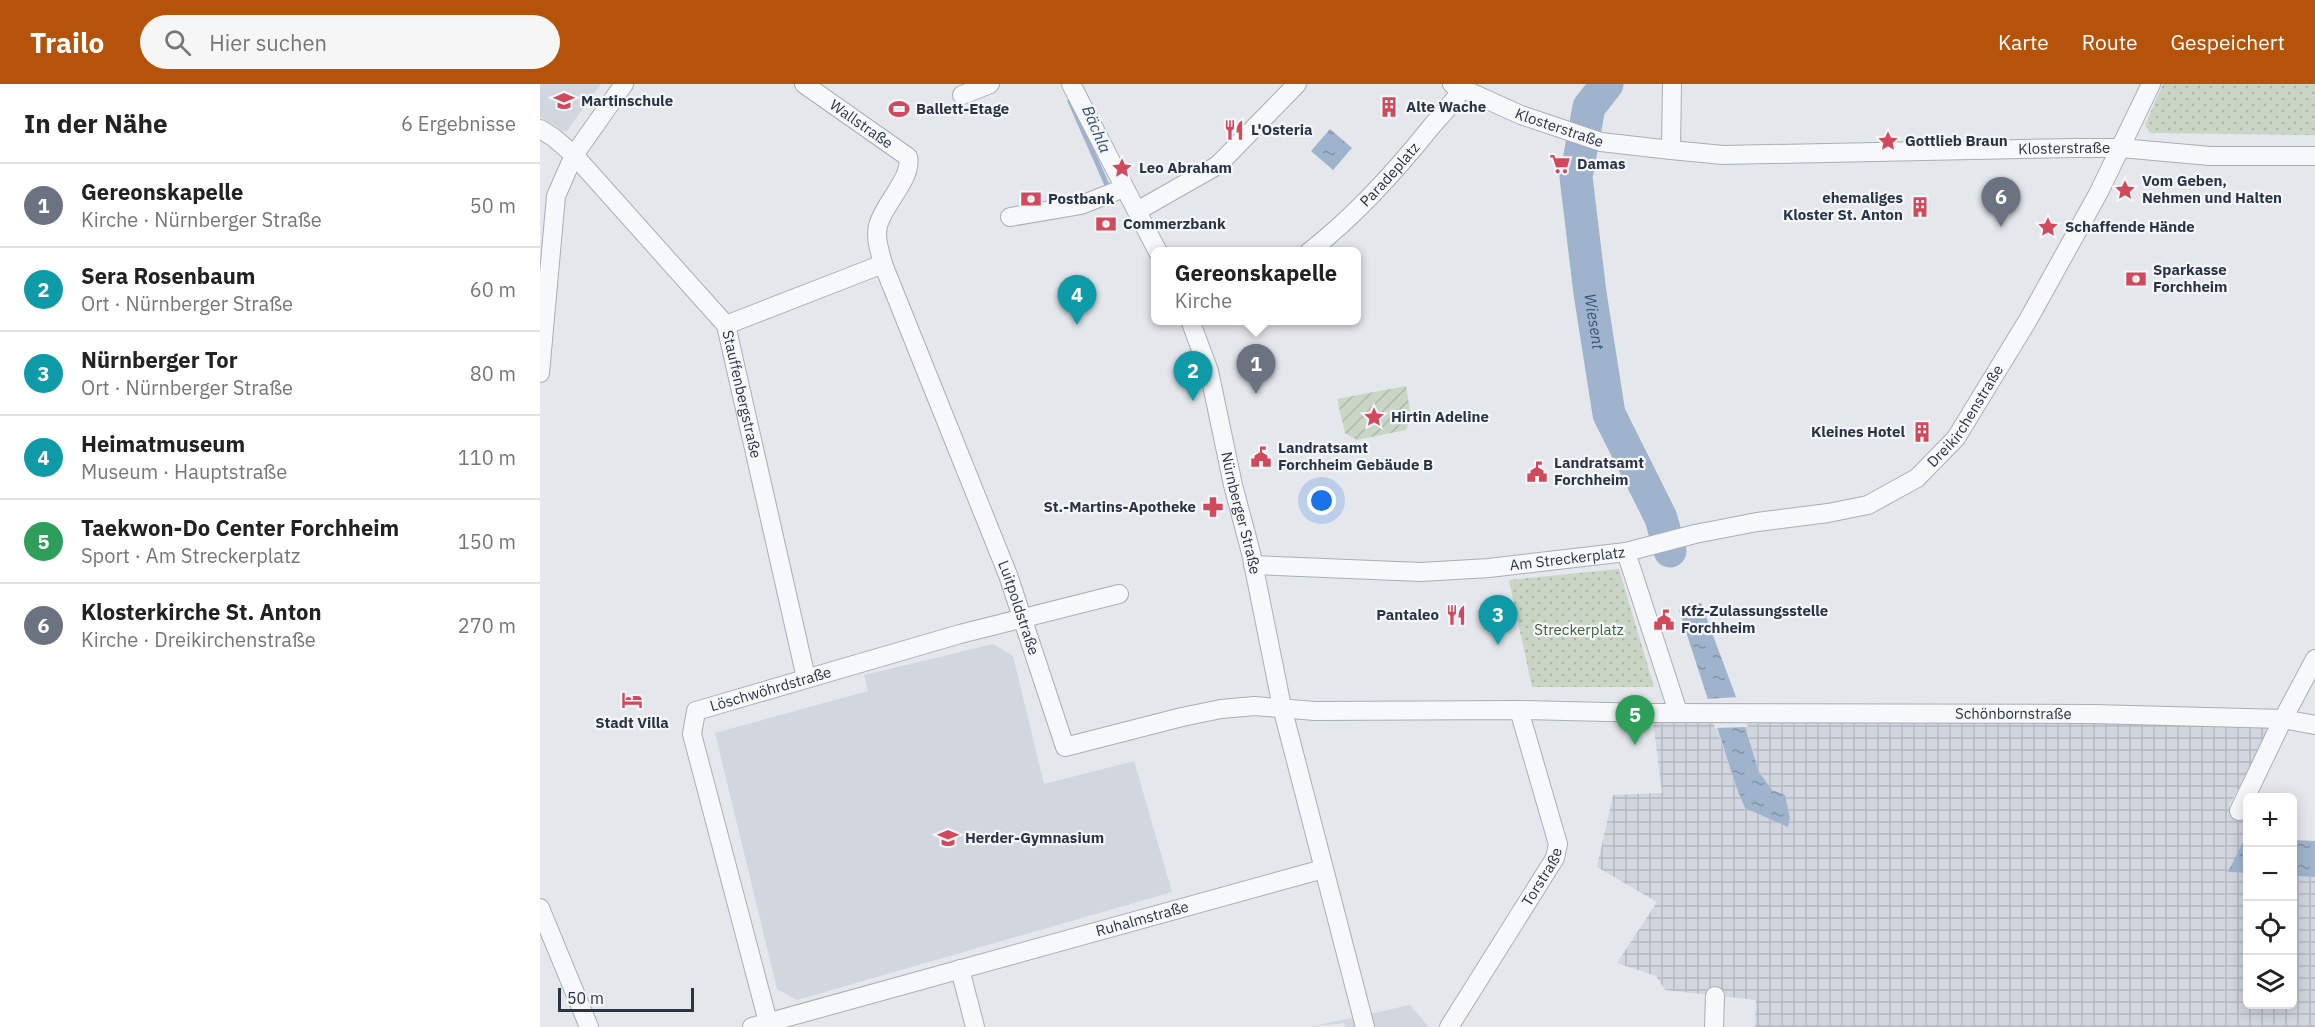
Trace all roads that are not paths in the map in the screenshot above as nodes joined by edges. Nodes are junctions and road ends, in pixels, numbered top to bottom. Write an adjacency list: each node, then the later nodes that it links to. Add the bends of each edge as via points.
1 (624, 84): 13 (street)
2 (804, 84): 15 (street, Wallstraße, via 904,153 909,161)
3 (990, 84): 9 (street)
4 (1071, 84): 16 (street)
5 (1297, 84): 17 (street, via 1218,165)
6 (1672, 84): 12 (street)
7 (2151, 84): 11 (street, Dreikirchenstraße)
8 (1460, 86): 12 (street, Klosterstraße, via 1521,115 1601,142); 20 (street, Paradeplatz, via 1411,152)
9 (962, 95)
10 (546, 133): 13 (street, Stauffenbergstraße)
11 (2121, 148): 12 (street, Klosterstraße, via 1723,155); 14 (street, Klosterstraße, via 2210,156); 25 (street, Dreikirchenstraße, via 2018,337 1956,438 1917,478 1868,506 1757,522)
12 (1671, 150)
13 (574, 154): 22 (street, Stauffenbergstraße); 24 (street, via 556,196)
14 (2315, 156)
15 (908, 170): 21 (street, Luitpoldstraße, via 878,225)
16 (1124, 188): 17 (street); 18 (street, via 1081,205)
17 (1137, 212): 19 (street)
18 (1010, 217)
19 (1155, 247)
20 (1315, 247)
21 (883, 264): 22 (street); 28 (street, Luitpoldstraße)
22 (726, 325): 30 (street, Stauffenbergstraße)
23 (1192, 325): 26 (street, Nürnberger Straße, via 1209,370)
24 (540, 373)
25 (1626, 552): 26 (street, Am Streckerplatz, via 1420,573); 33 (street, Am Streckerplatz)
26 (1253, 565): 31 (street, Nürnberger Straße)
27 (1119, 594): 28 (street, Löschwöhrdstraße)
28 (1024, 619): 30 (street, Löschwöhrdstraße); 31 (street, Luitpoldstraße, via 1065,747 1221,709)
29 (2315, 659): 34 (street)
30 (806, 678): 41 (street, Löschwöhrdstraße, via 696,711 692,734)
31 (1282, 706): 32 (street, via 1315,711); 37 (street, Nürnberger Straße)
32 (1519, 710): 33 (street); 45 (street, Torstraße, via 1558,844 1555,858)
33 (1678, 712): 34 (street, Schönbornstraße)
34 (2283, 719): 35 (street, Schönbornstraße); 36 (street)
35 (2315, 725)
36 (2239, 811)
37 (1323, 869): 39 (street, Ruhalmstraße); 44 (street, Nürnberger Straße)
38 (540, 908): 42 (street)
39 (960, 969): 41 (street, Ruhalmstraße); 43 (street)
40 (1715, 996): 46 (street)
41 (760, 1024)
42 (589, 1027)
43 (975, 1027)
44 (1365, 1027)
45 (1449, 1027)
46 (1714, 1027)

